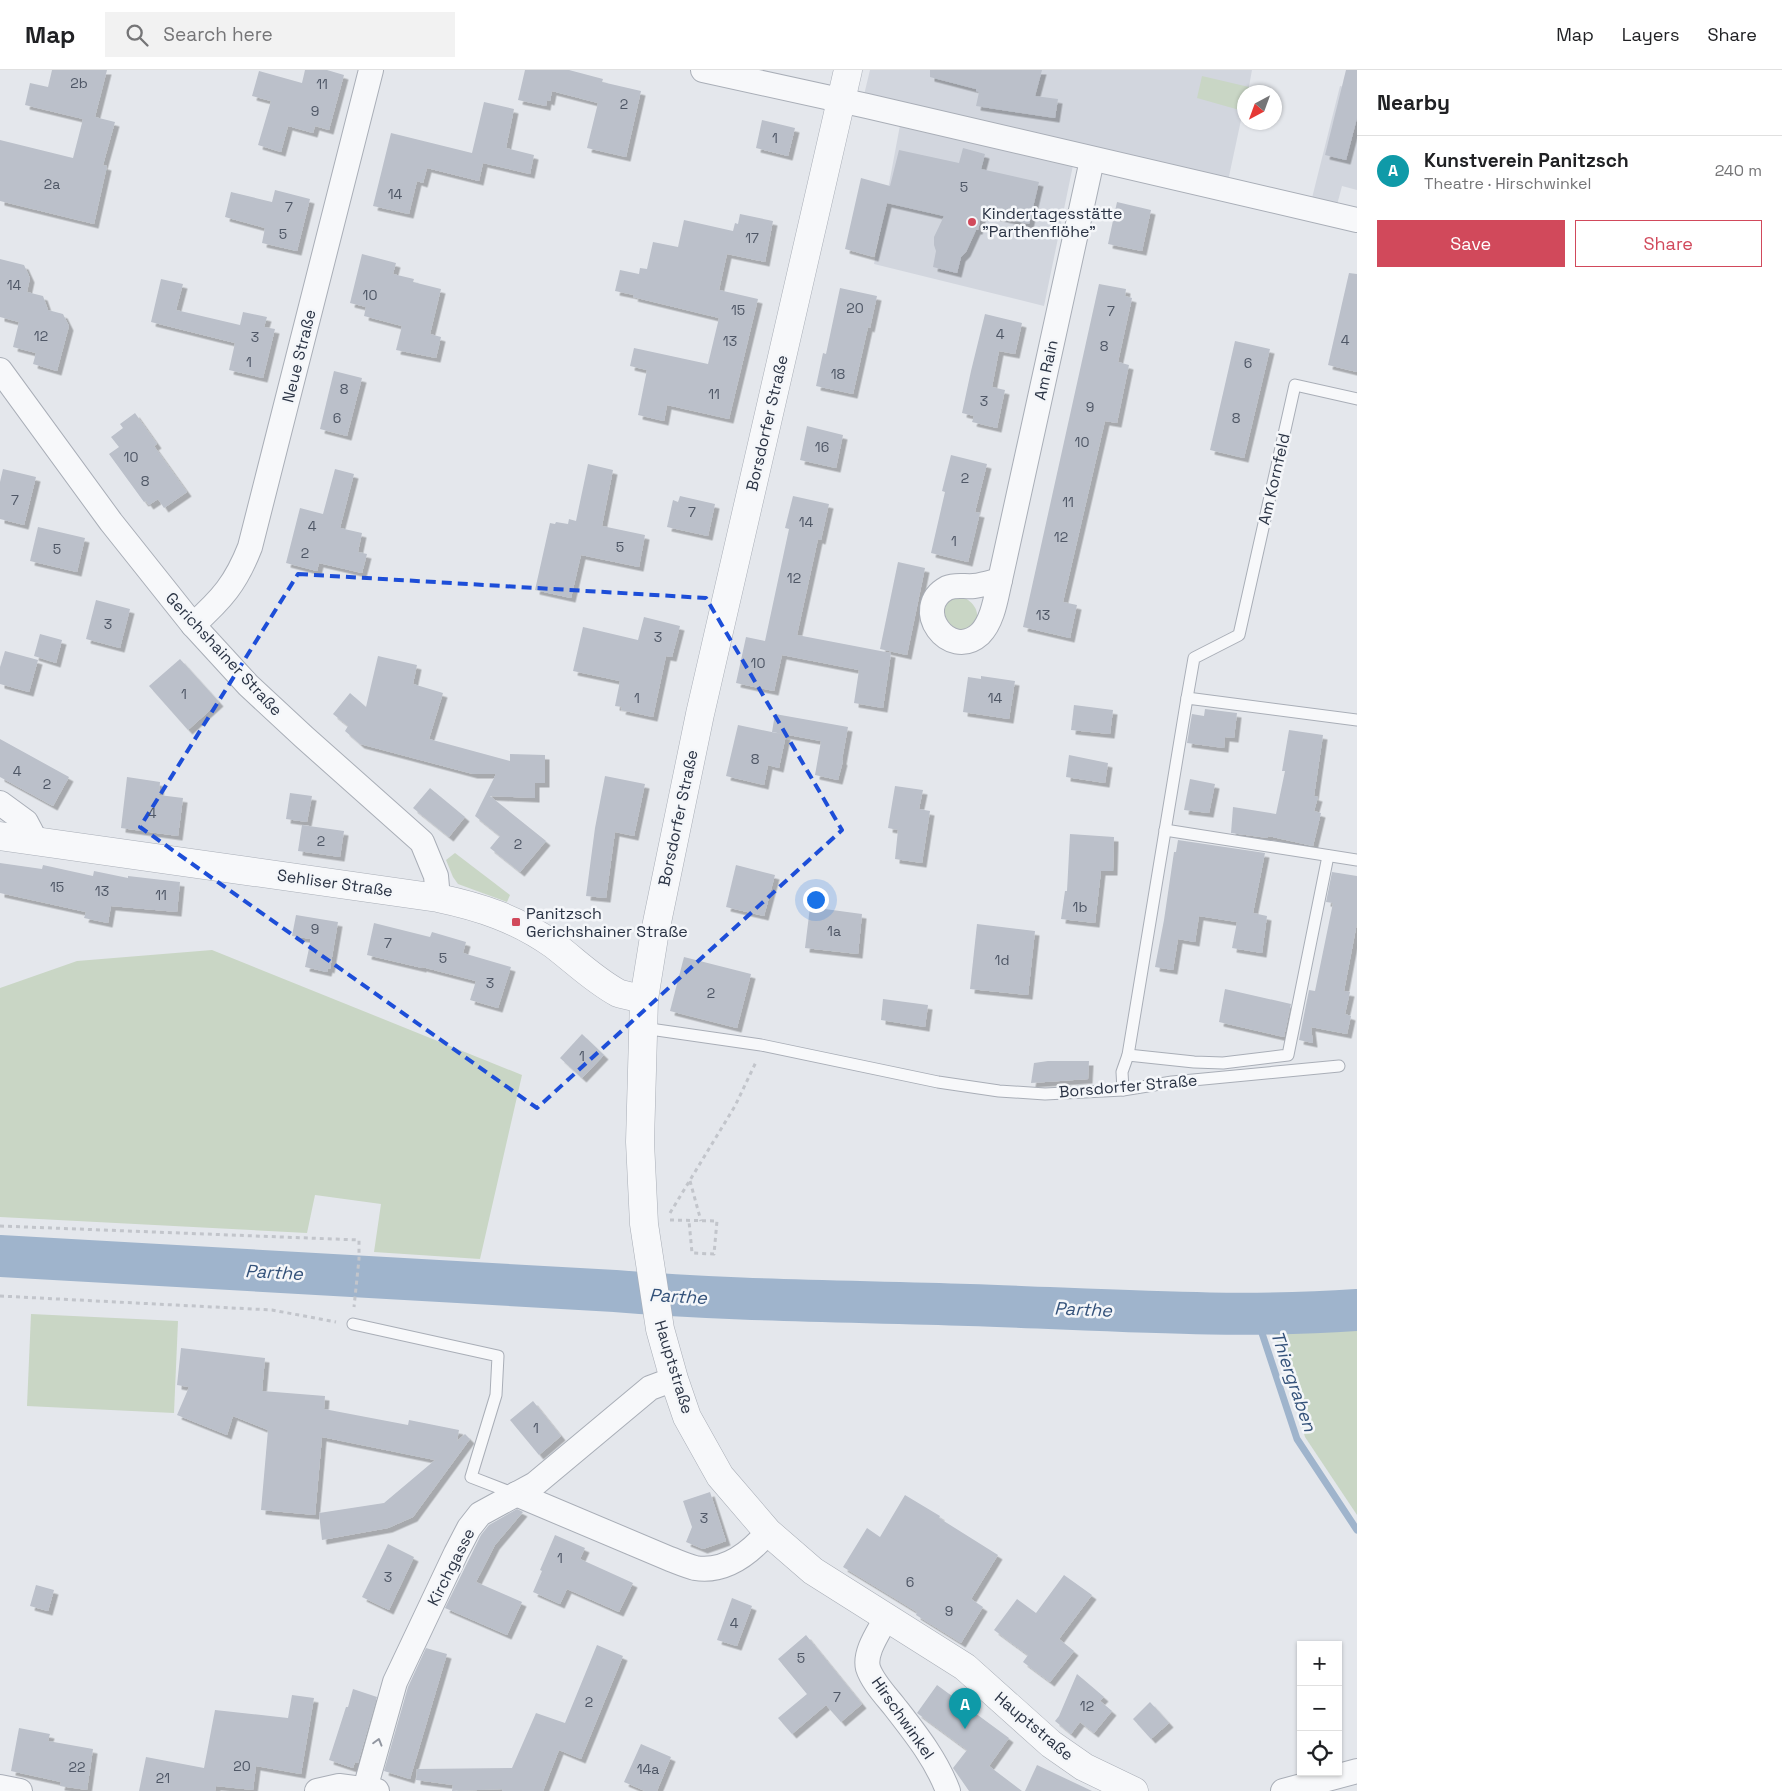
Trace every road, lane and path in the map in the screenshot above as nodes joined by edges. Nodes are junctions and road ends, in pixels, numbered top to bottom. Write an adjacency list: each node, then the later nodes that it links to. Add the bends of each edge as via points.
1 (371, 70): 10 (street, Neue Straße, via 250,547 230,587)
2 (703, 70): 4 (street)
3 (848, 70): 4 (street, Borsdorfer Straße)
4 (840, 101): 5 (street); 20 (street, Borsdorfer Straße, via 696,733)
5 (1092, 160): 6 (street); 9 (street, Am Rain)
6 (1357, 220)
7 (0, 370): 10 (street, Gerichshainer Straße, via 111,522)
8 (1357, 399): 11 (lane, Am Kornfeld, via 1295,385 1240,635 1194,658)
9 (1000, 580)
10 (193, 625): 19 (street, Gerichshainer Straße, via 248,685 422,842 436,876)
11 (1187, 698): 12 (lane); 14 (lane)
12 (1357, 720)
13 (0, 803): 16 (street, via 26,822)
14 (1165, 830): 17 (lane); 23 (lane)
15 (0, 836): 16 (street, Sehliser Straße)
16 (36, 841): 19 (street, Sehliser Straße)
17 (1328, 856): 18 (lane); 23 (lane, via 1288,1055 1223,1063)
18 (1357, 860)
19 (438, 898): 20 (street, Sehliser Straße, via 477,906 516,922 620,994)
20 (644, 999): 21 (street, Borsdorfer Straße)
21 (643, 1028): 22 (lane, Borsdorfer Straße); 33 (street, Hauptstraße, via 640,1142 644,1224 660,1328)
22 (761, 1045): 25 (lane, Borsdorfer Straße, via 938,1082 999,1091 1045,1094); 26 (path, via 753,1072)
23 (1128, 1055): 25 (lane, via 1122,1072)
24 (1339, 1066): 25 (lane, Borsdorfer Straße, via 1172,1082)
25 (1123, 1090)
26 (690, 1181): 27 (path, via 666,1220); 28 (path)
27 (690, 1220): 28 (path); 28 (path, via 692,1253 714,1254 717,1221)
28 (701, 1221)
29 (0, 1226): 31 (path, via 359,1240)
30 (0, 1296): 32 (path, via 272,1310)
31 (355, 1303)
32 (353, 1324): 34 (lane, via 498,1356 496,1395 471,1477)
33 (674, 1379): 34 (street, Kirchgasse, via 650,1388 535,1484); 35 (street, Hauptstraße, via 688,1417 720,1476)
34 (516, 1494): 35 (street, via 696,1568 717,1568 739,1559); 39 (street, Kirchgasse, one-way to 34, via 395,1682 456,1553 480,1514)
35 (768, 1532): 36 (street, Hauptstraße, via 813,1571)
36 (886, 1618): 42 (street, Hirschwinkel, via 868,1653 868,1668 927,1748); 43 (street, Hauptstraße, via 965,1667 1064,1754)
37 (1357, 1771): 44 (street)
38 (0, 1787): 40 (street)
39 (371, 1790): 41 (street, via 339,1786)
40 (20, 1791)
41 (317, 1791)
42 (948, 1791)
43 (1134, 1791)
44 (1283, 1791)

